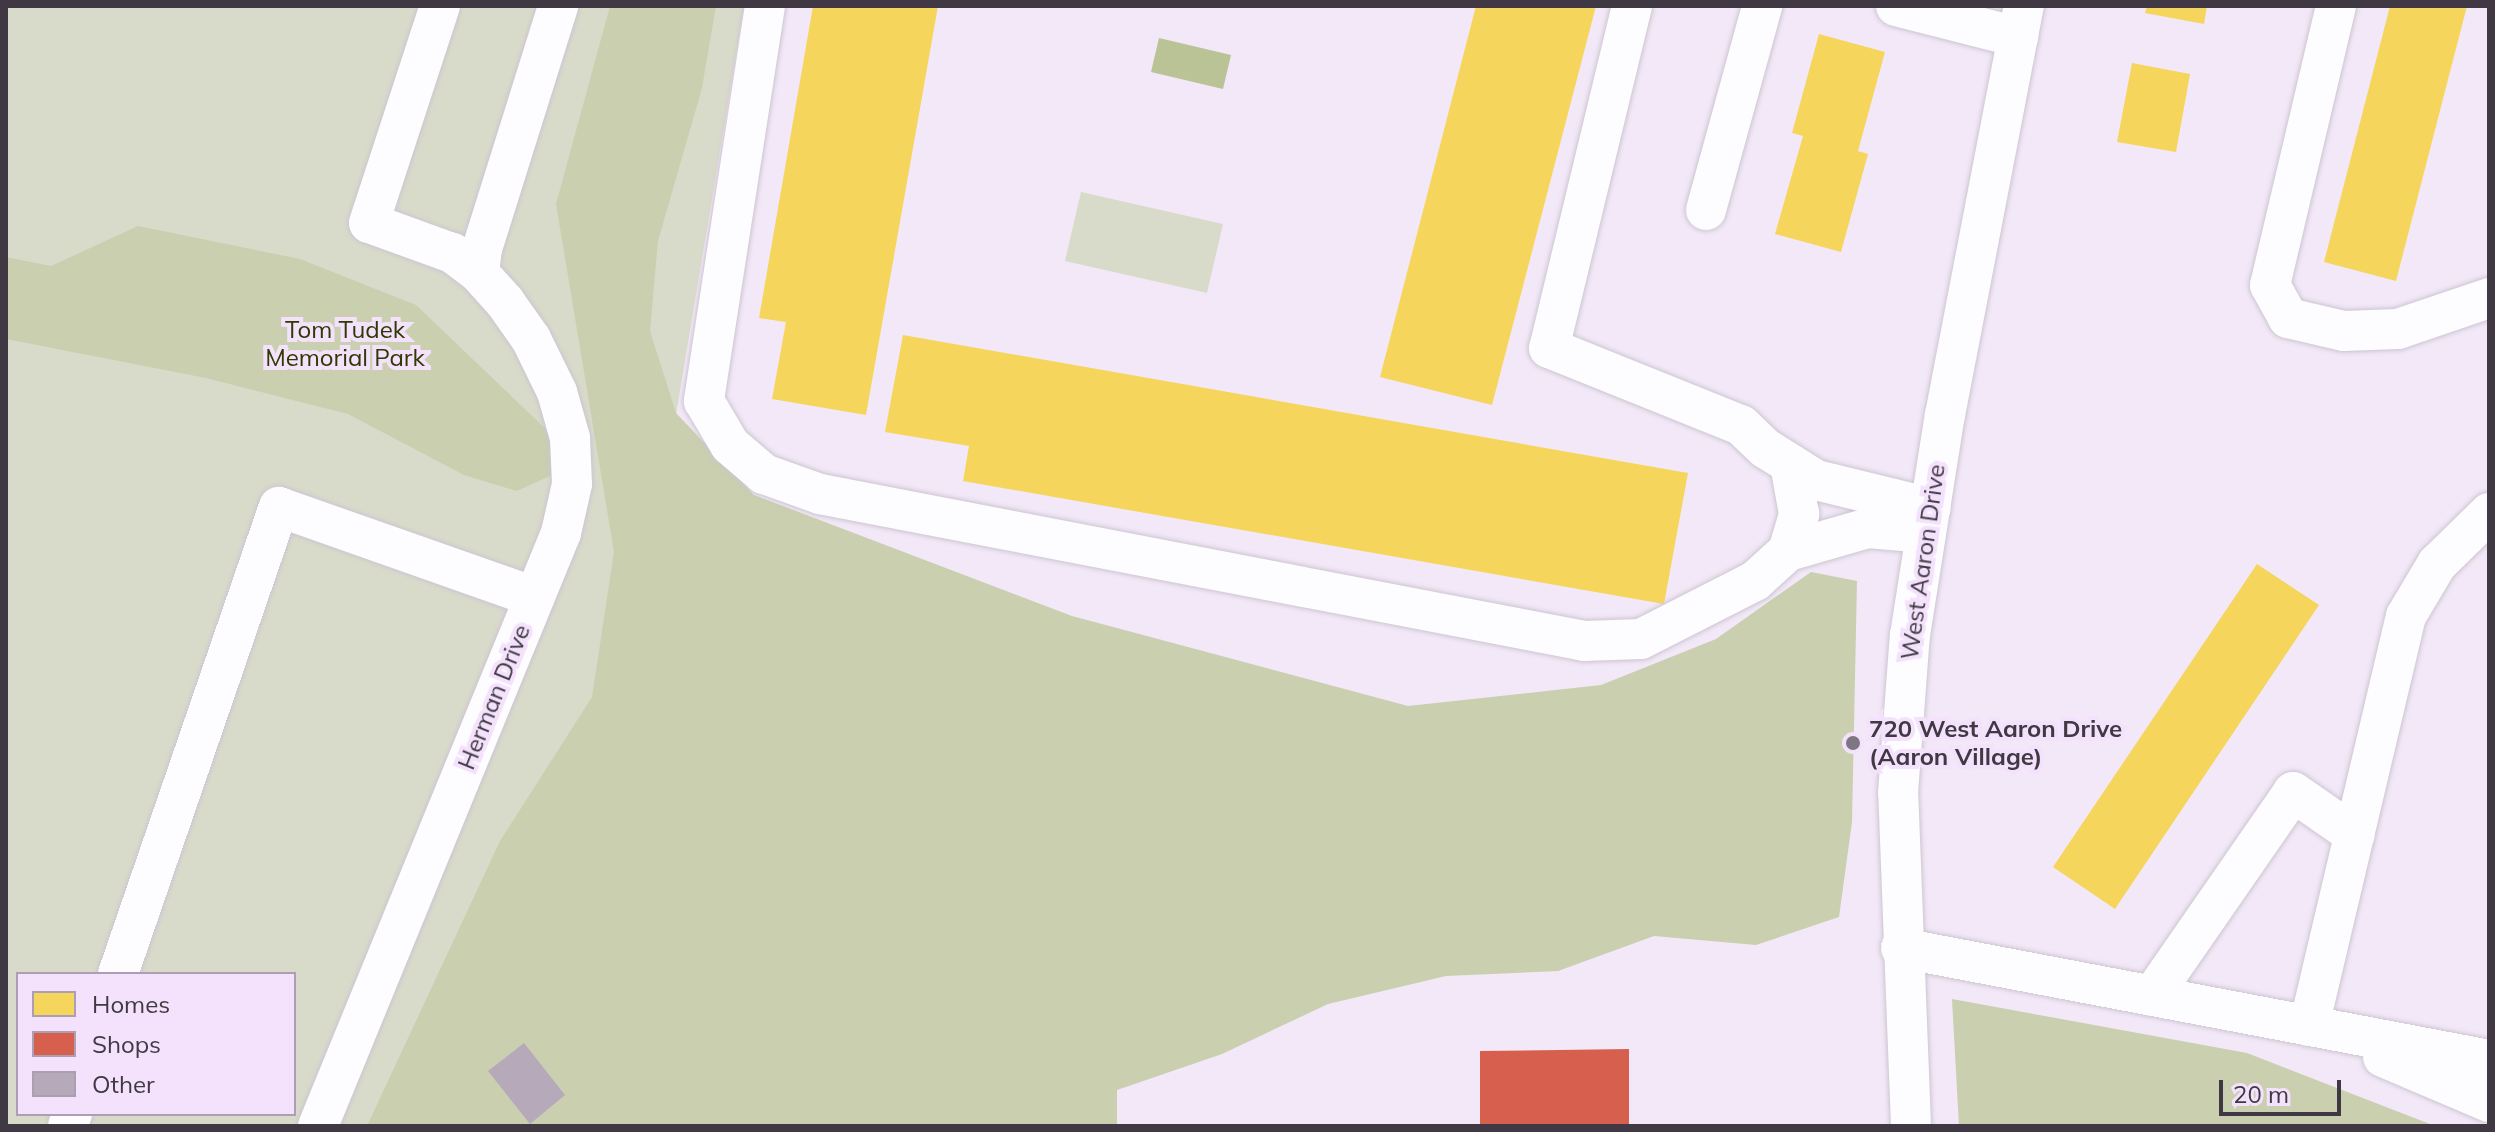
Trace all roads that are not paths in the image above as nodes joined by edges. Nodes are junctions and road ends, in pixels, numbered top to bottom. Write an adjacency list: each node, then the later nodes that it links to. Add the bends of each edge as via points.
1 (440, 6): 10 (street, Herman Drive, via 369,223 452,253)
2 (558, 6): 10 (street)
3 (765, 6): 15 (street, via 704,401 730,445 764,474 820,494 1584,641 1641,639 1755,581)
4 (1632, 6): 12 (street, via 1549,348 1741,425)
5 (1762, 6): 9 (street)
6 (1896, 6): 8 (street)
7 (2336, 6): 11 (street, via 2270,285 2288,318 2344,331 2398,329)
8 (2021, 22): 14 (street, West Aaron Drive)
9 (1706, 210)
10 (479, 273): 16 (street, Herman Drive, via 531,339 557,392 570,438 572,484 561,533)
11 (2489, 298)
12 (1790, 464): 14 (street, via 1816,480); 15 (street, via 1799,514)
13 (2489, 513): 17 (street, via 2437,564 2406,616)
14 (1928, 520): 15 (street, via 1868,528); 18 (street, West Aaron Drive, via 1910,635 1898,793)
15 (1788, 551)
16 (535, 597): 19 (street, via 279,507); 24 (street, Herman Drive)
17 (2355, 835): 20 (street, via 2293,792); 21 (street)
18 (1901, 948): 20 (street); 25 (street, West Aaron Drive)
19 (119, 972)
20 (2152, 996): 21 (street)
21 (2309, 1026): 22 (street); 23 (street)
22 (2489, 1060)
23 (2489, 1102)
24 (318, 1126)
25 (1911, 1126)

